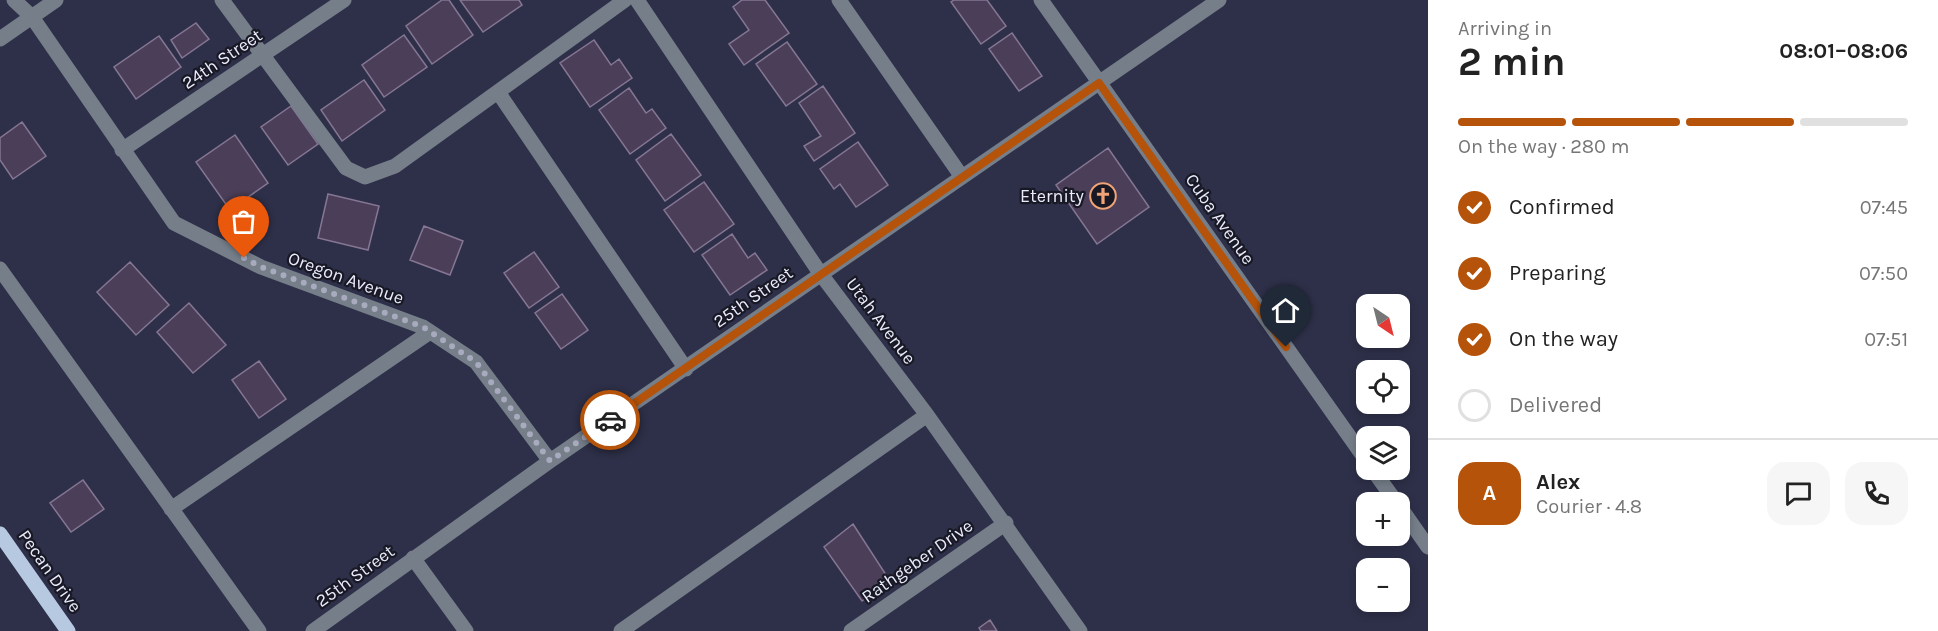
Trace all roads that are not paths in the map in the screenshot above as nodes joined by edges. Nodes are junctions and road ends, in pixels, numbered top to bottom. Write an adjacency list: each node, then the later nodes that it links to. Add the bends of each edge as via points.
1 (14, 0): 10 (street, Oregon Avenue)
2 (56, 0): 10 (street)
3 (222, 0): 12 (street)
4 (344, 0): 12 (street, 24th Street)
5 (625, 0): 14 (street)
6 (637, 0): 18 (street, Utah Avenue)
7 (839, 0): 16 (street)
8 (1041, 0): 13 (street, Cuba Avenue)
9 (1219, 0): 13 (street, 25th Street)
10 (32, 17): 11 (street); 15 (street, Oregon Avenue)
11 (0, 39)
12 (262, 57): 14 (street, via 346,168 365,177 395,166); 15 (street, 24th Street)
13 (1099, 83): 16 (street, 25th Street); 22 (street, Cuba Avenue)
14 (498, 92): 20 (street)
15 (122, 150): 19 (street, Oregon Avenue, via 174,223 261,267)
16 (962, 177): 18 (street, 25th Street)
17 (0, 269): 24 (street)
18 (820, 273): 20 (street, 25th Street); 21 (street, Utah Avenue)
19 (430, 332): 23 (street, Oregon Avenue, via 476,362); 24 (street)
20 (686, 369): 23 (street, 25th Street)
21 (927, 415): 26 (street, Utah Avenue); 34 (street)
22 (1356, 446)
23 (550, 461): 29 (street, 25th Street)
24 (171, 509): 31 (street)
25 (1410, 521): 28 (street)
26 (1006, 523): 35 (street, Rathgeber Drive); 36 (street, Utah Avenue)
27 (0, 534): 30 (main road, Pecan Drive)
28 (1428, 547)
29 (413, 558): 32 (street, 25th Street); 33 (street)
30 (68, 631)
31 (260, 631)
32 (313, 631)
33 (466, 631)
34 (621, 631)
35 (851, 631)
36 (1080, 631)

